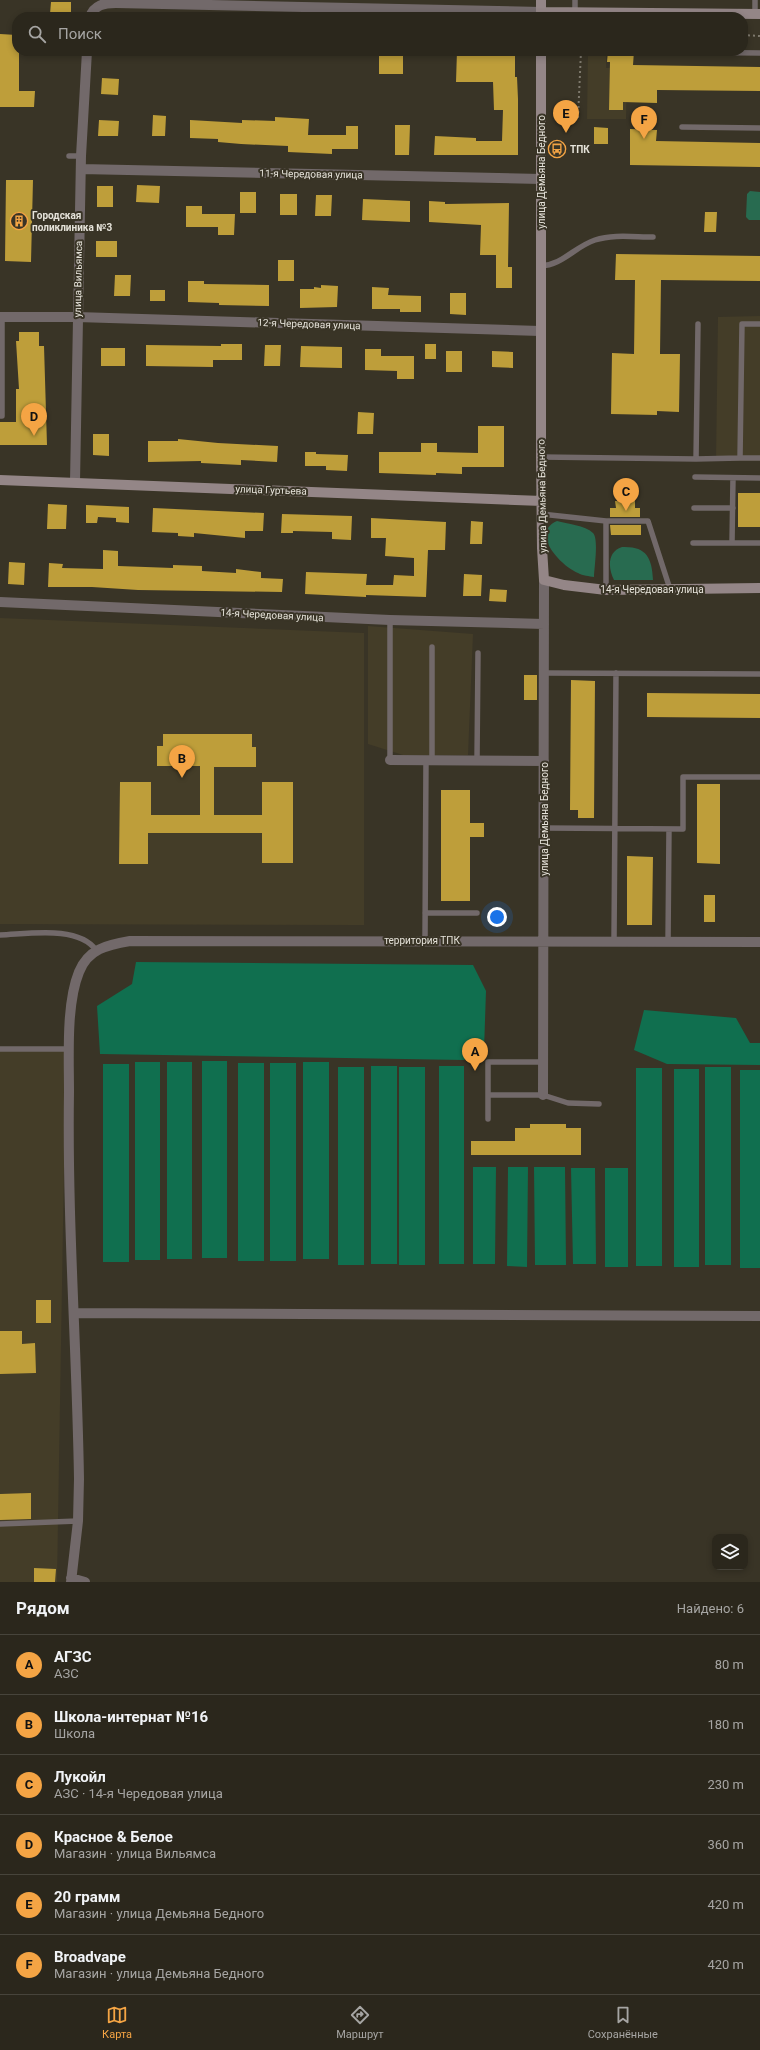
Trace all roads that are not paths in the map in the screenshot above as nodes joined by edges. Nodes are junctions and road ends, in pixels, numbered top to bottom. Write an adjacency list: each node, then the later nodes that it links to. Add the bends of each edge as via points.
1 (541, 0): 8 (main road)
2 (575, 0): 9 (lane)
3 (755, 0): 10 (lane)
4 (271, 2): 5 (street); 6 (street)
5 (95, 3)
6 (449, 5): 7 (street)
7 (521, 12)
8 (541, 12)
9 (575, 12)
10 (757, 14)
11 (748, 53): 12 (lane)
12 (760, 53)
13 (87, 56): 18 (street, улица Вильямса)
14 (541, 56): 20 (main road, улица Демьяна Бедного)
15 (682, 127): 16 (lane)
16 (760, 128)
17 (69, 156): 18 (lane)
18 (81, 156): 19 (street, улица Вильямса)
19 (81, 169): 20 (street, 11-я Чередовая улица); 24 (street, улица Вильямса)
20 (540, 179): 22 (main road, улица Демьяна Бедного)
21 (653, 237): 22 (lane, via 609,237 595,240 558,263)
22 (540, 266): 27 (main road, улица Демьяна Бедного)
23 (1, 317): 24 (street, 12-я Чередовая улица); 28 (lane)
24 (77, 317): 27 (street, 12-я Чередовая улица); 37 (street, улица Вильямса)
25 (698, 324): 32 (lane)
26 (760, 324): 30 (lane, via 742,324)
27 (540, 331): 29 (main road, улица Демьяна Бедного)
28 (0, 416)
29 (541, 457): 32 (lane); 38 (main road, улица Демьяна Бедного)
30 (740, 458): 31 (lane); 32 (lane)
31 (760, 458)
32 (696, 459)
33 (695, 478): 34 (lane)
34 (733, 478): 35 (lane); 40 (lane)
35 (760, 478)
36 (0, 480): 37 (main road, улица Гуртьева)
37 (75, 482): 38 (main road, улица Гуртьева)
38 (542, 501): 41 (main road, улица Демьяна Бедного)
39 (694, 508): 40 (lane)
40 (733, 508): 44 (lane)
41 (541, 514): 42 (lane); 46 (main road, улица Демьяна Бедного)
42 (606, 521): 48 (lane, via 648,521); 49 (lane)
43 (693, 543): 44 (lane)
44 (732, 543): 45 (lane)
45 (760, 543)
46 (544, 580): 49 (main road, 14-я Чередовая улица); 52 (street, улица Демьяна Бедного)
47 (760, 588): 48 (main road, 14-я Чередовая улица)
48 (670, 589): 49 (main road, 14-я Чередовая улица)
49 (606, 590)
50 (0, 602): 51 (street, 14-я Чередовая улица)
51 (390, 620): 52 (street, 14-я Чередовая улица); 58 (lane)
52 (544, 624): 55 (street, улица Демьяна Бедного)
53 (432, 647): 59 (lane)
54 (478, 653): 60 (lane)
55 (544, 673): 56 (lane); 61 (street, улица Демьяна Бедного)
56 (616, 673): 57 (lane); 64 (lane)
57 (760, 674)
58 (390, 760): 59 (street)
59 (429, 760): 60 (street); 66 (lane)
60 (477, 760): 61 (street)
61 (544, 761): 63 (street, улица Демьяна Бедного)
62 (760, 777): 65 (lane, via 683,777 683,829)
63 (544, 828): 64 (lane); 70 (street, улица Демьяна Бедного)
64 (615, 829): 65 (lane); 71 (lane)
65 (669, 829): 72 (lane)
66 (425, 913): 67 (lane); 69 (lane)
67 (477, 913)
68 (0, 935): 74 (lane, via 63,933 80,937 92,945)
69 (425, 940): 70 (street, территория ТПК); 74 (street, территория ТПК, via 130,940 110,944)
70 (545, 940): 71 (street, территория ТПК); 77 (street, улица Демьяна Бедного)
71 (614, 941): 72 (street, территория ТПК)
72 (668, 942): 73 (street, территория ТПК)
73 (760, 942)
74 (92, 953): 76 (street, via 80,971 73,991)
75 (0, 1049): 76 (lane)
76 (70, 1049): 82 (street, via 68,1154)
77 (545, 1062): 78 (lane, via 488,1062); 79 (street, улица Демьяна Бедного)
78 (488, 1095): 79 (lane); 81 (lane)
79 (543, 1095): 80 (lane, via 568,1102)
80 (599, 1104)
81 (488, 1119)
82 (75, 1313): 83 (street); 84 (street)
83 (760, 1316)
84 (78, 1522): 85 (lane); 86 (street)
85 (0, 1524)
86 (71, 1580): 87 (street)
87 (85, 1582)

